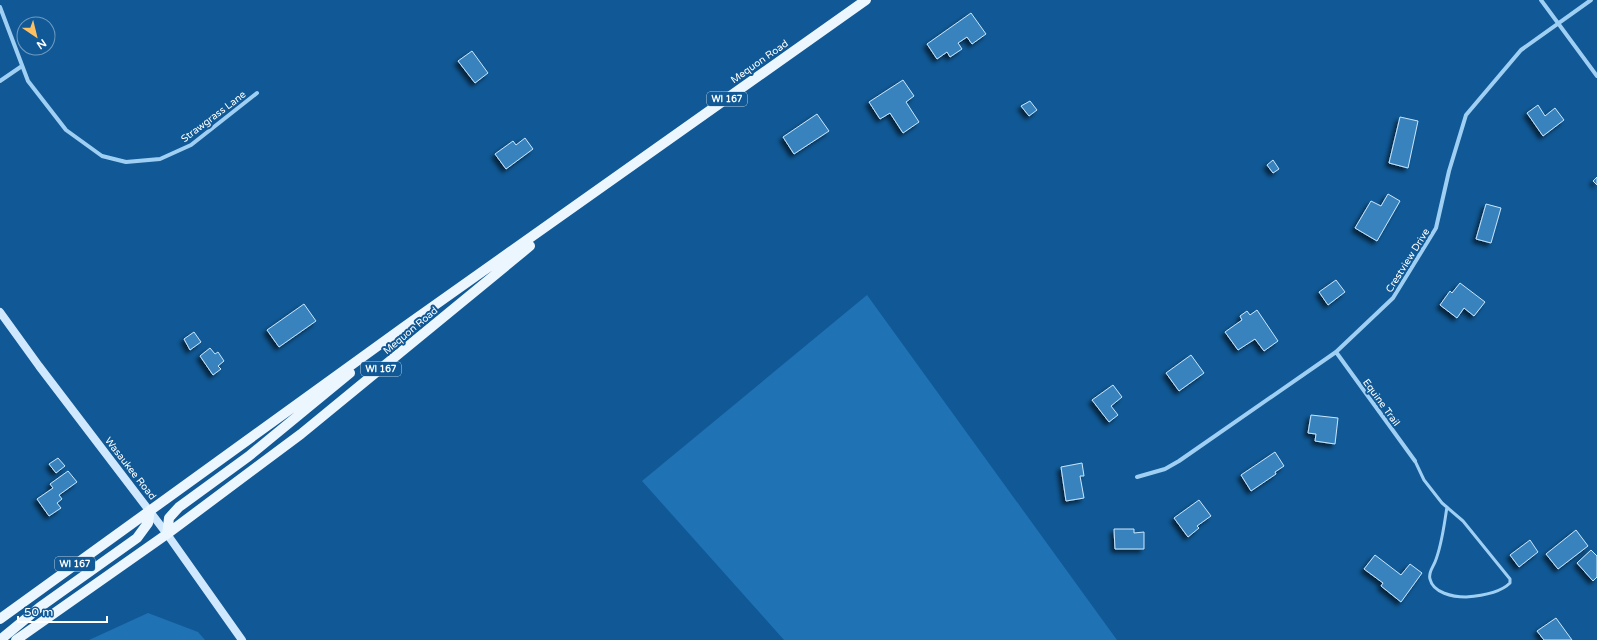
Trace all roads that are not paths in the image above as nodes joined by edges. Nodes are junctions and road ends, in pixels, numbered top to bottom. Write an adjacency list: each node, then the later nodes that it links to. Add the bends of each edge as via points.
1 (866, 0): 10 (main road, Mequon Road / WI 167)
2 (1541, 0): 5 (street)
3 (1591, 0): 5 (street, Crestview Drive)
4 (0, 7): 6 (street, Strawgrass Lane)
5 (1558, 22): 7 (street); 13 (street, Crestview Drive, via 1521,50 1466,115 1448,171 1436,228 1393,298)
6 (22, 66): 8 (street); 9 (street, Strawgrass Lane, via 28,81 66,130 102,156 126,162 160,159 191,146)
7 (1597, 76)
8 (0, 81)
9 (258, 93)
10 (589, 197): 12 (main road, Mequon Road / WI 167); 18 (main road, Mequon Road / WI 167, via 361,386)
11 (0, 312): 17 (street, Wasaukee Road)
12 (404, 327): 17 (main road, Mequon Road / WI 167); 18 (main road, via 314,404 179,507 170,518)
13 (1336, 352): 14 (street, Equine Trail); 15 (street, Crestview Drive, via 1179,461 1165,469)
14 (1415, 461): 16 (lane, via 1424,480)
15 (1137, 477)
16 (1447, 507): 16 (lane, via 1463,521 1510,579 1506,587 1465,597 1447,594 1433,586 1430,574 1437,555)
17 (150, 510): 18 (street, Wasaukee Road); 19 (main road, WI 167); 20 (main road, via 148,523 137,538 40,607)
18 (167, 534): 21 (main road, WI 167); 22 (street, Wasaukee Road)
19 (0, 619)
20 (0, 640)
21 (16, 640)
22 (242, 640)

